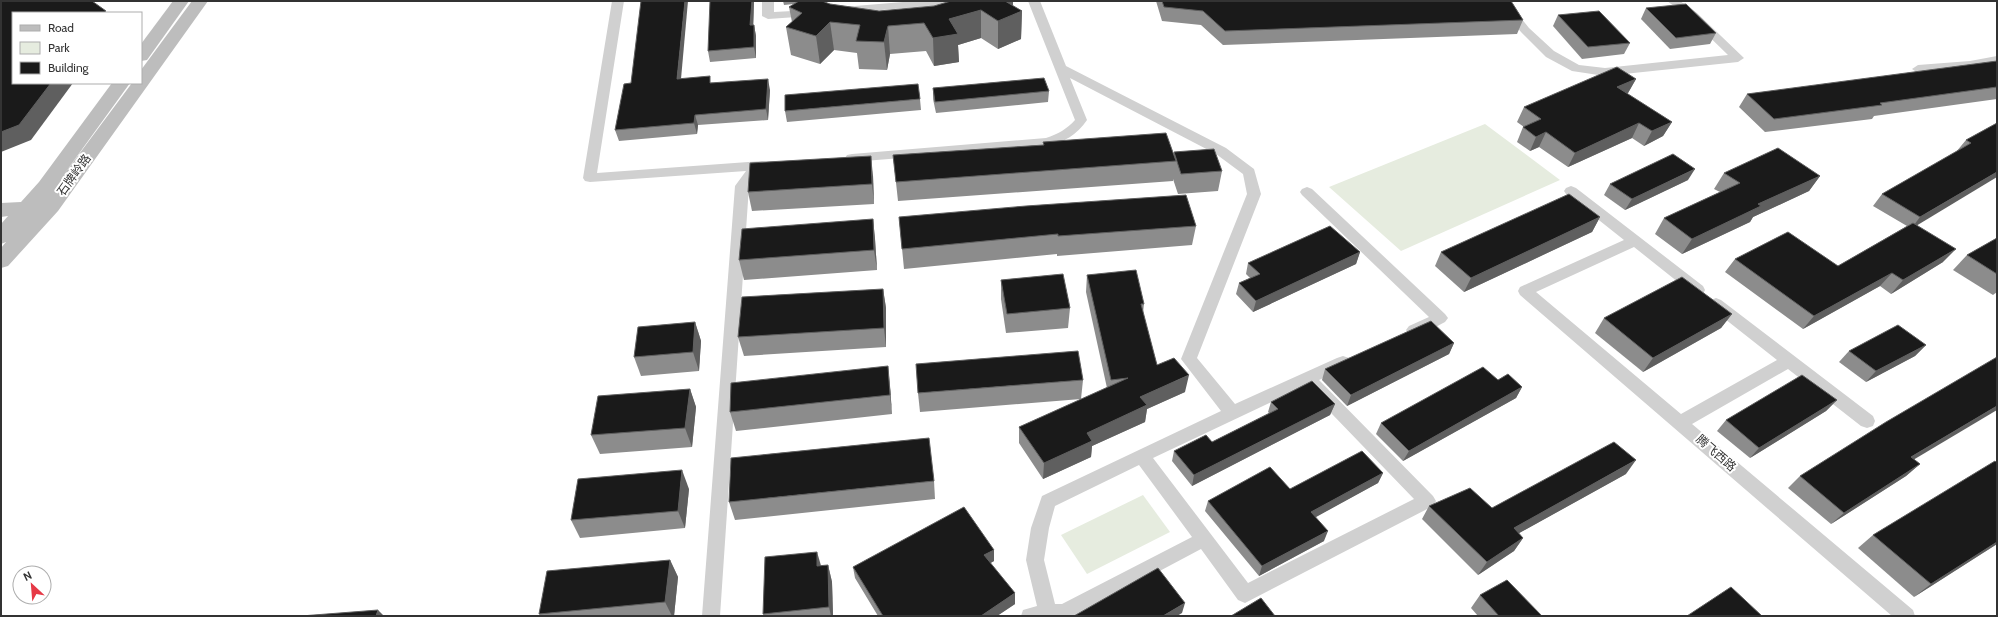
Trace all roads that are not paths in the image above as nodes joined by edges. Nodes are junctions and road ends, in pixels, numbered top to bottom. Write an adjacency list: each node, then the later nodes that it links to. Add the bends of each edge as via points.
1 (181, 1): 9 (main road)
2 (200, 1): 13 (main road, 石牌岭路)
3 (618, 1): 18 (street, via 590,178)
4 (768, 1): 5 (street, via 768,16)
5 (958, 1)
6 (1034, 1): 11 (street)
7 (1504, 1): 8 (street, via 1525,30 1550,54 1576,68 1605,72 1738,58 1693,15)
8 (1673, 1)
9 (142, 55)
10 (1997, 60): 12 (street)
11 (1059, 66): 16 (street, via 1081,120 1069,133 1059,138 1048,142); 29 (street, via 1221,151 1249,172 1254,194 1189,359)
12 (1918, 69)
13 (142, 82)
14 (120, 84): 21 (main road, 石牌岭路)
15 (140, 84): 21 (main road, 石牌岭路)
16 (838, 159)
17 (784, 164): 18 (street)
18 (768, 165): 35 (street, via 756,169 745,177 742,186)
19 (1571, 191): 23 (street)
20 (1307, 192): 25 (street, via 1440,318)
21 (23, 214): 22 (main road, 石牌岭路); 24 (main road, 石牌岭路)
22 (1, 237)
23 (1635, 241): 27 (street); 31 (street, 腾飞西路, via 1525,291)
24 (1, 261)
25 (1398, 337)
26 (1356, 356): 28 (street)
27 (1789, 361): 30 (street); 31 (street)
28 (1307, 378): 29 (street); 33 (street, via 1427,501 1245,594)
29 (1232, 413): 32 (street)
30 (1867, 422)
31 (1680, 423): 36 (street, 腾飞西路)
32 (1142, 456): 33 (street); 34 (street, via 1048,501 1040,528 1035,560)
33 (1204, 539): 34 (street, via 1064,612)
34 (1042, 615)
35 (711, 616)
36 (1906, 616)

